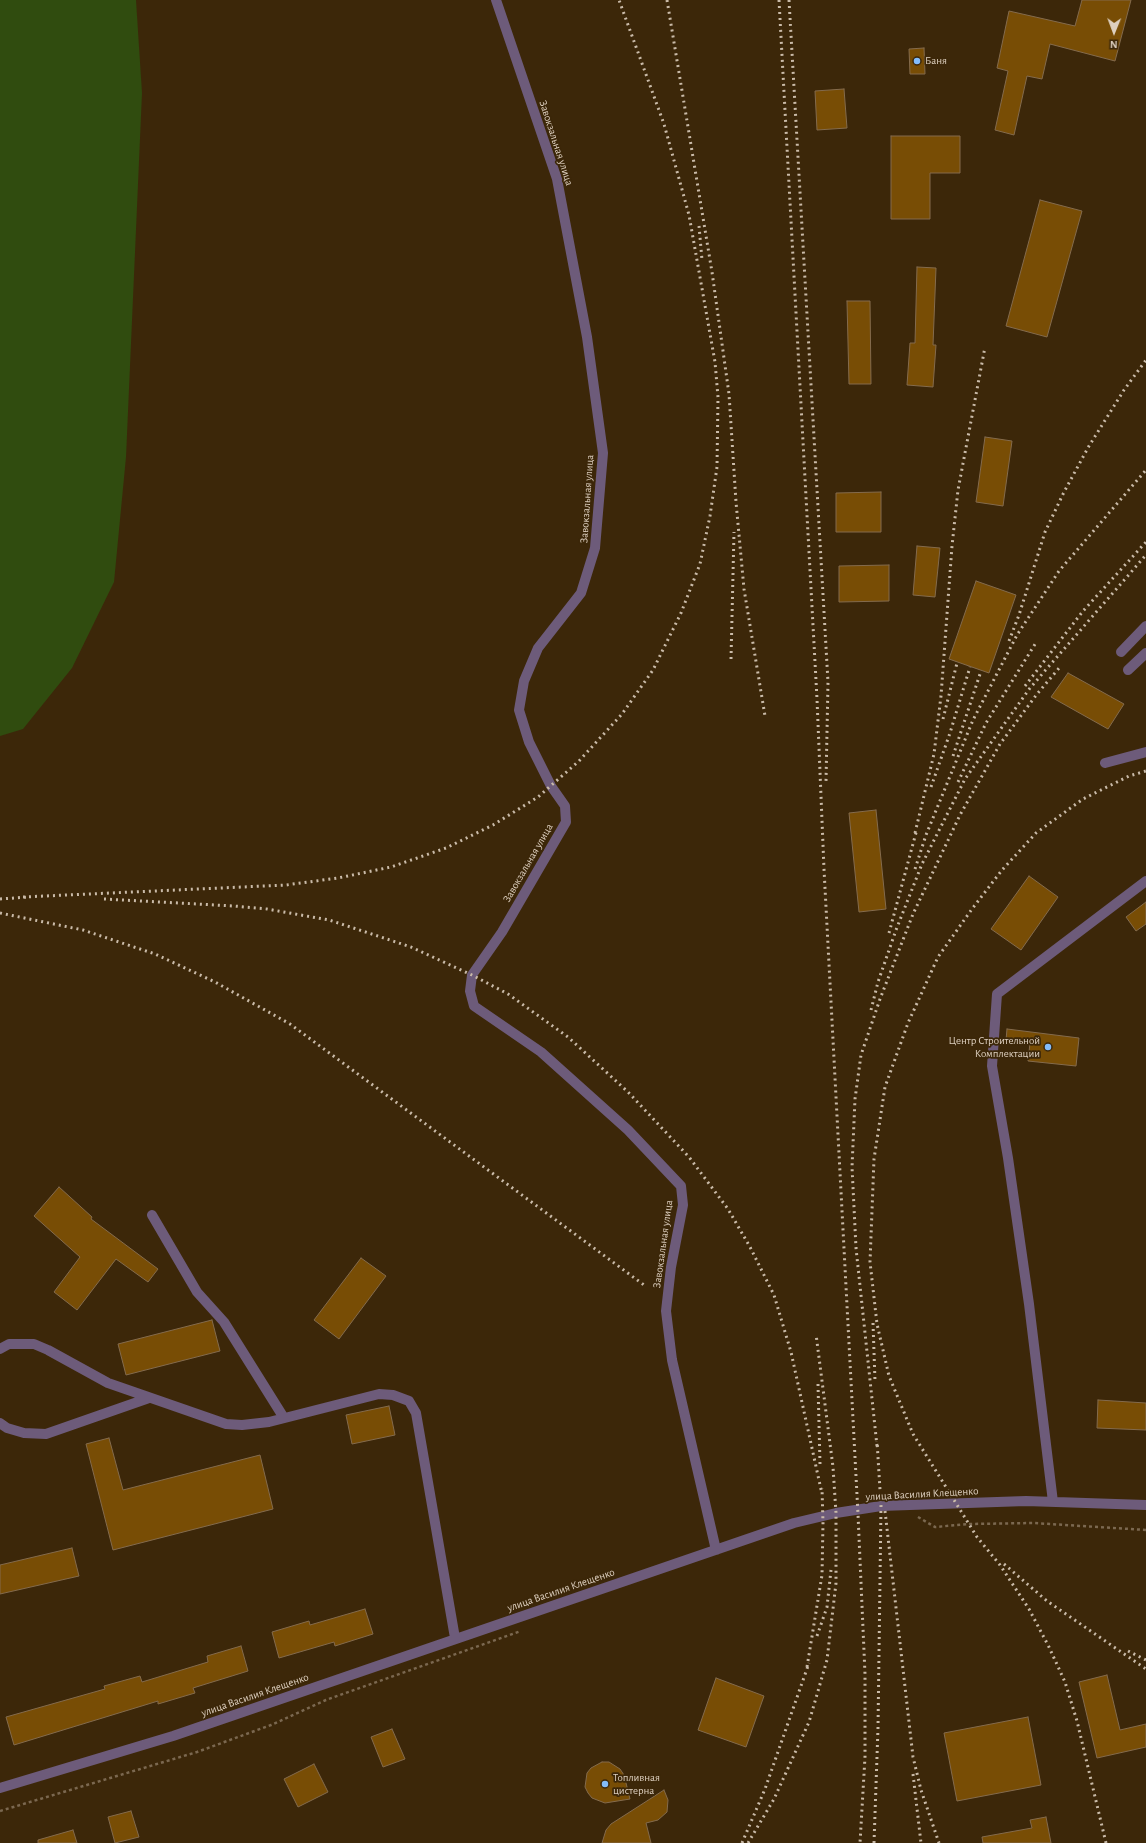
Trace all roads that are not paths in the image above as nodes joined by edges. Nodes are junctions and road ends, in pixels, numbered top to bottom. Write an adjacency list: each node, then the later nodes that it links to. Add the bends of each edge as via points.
1 (496, 0): 16 (street, Завокзальная улица, via 557,179 587,337 602,453 596,548 581,593 538,648 524,681 519,710 529,742 551,786 565,806 566,822 502,932 472,975 470,991 474,1006 541,1052 628,1130 681,1186 683,1205 671,1267 666,1311 672,1360)
2 (1146, 626): 3 (street)
3 (1121, 652)
4 (1146, 653): 5 (street)
5 (1128, 670)
6 (1146, 752): 7 (street)
7 (1105, 762)
8 (1146, 881): 14 (street, via 997,994 992,1066 1029,1304)
9 (152, 1215): 12 (street, via 197,1292 224,1322)
10 (0, 1349): 11 (street, via 9,1344 34,1344 108,1383)
11 (149, 1398): 12 (street, via 226,1424 256,1424); 13 (street, via 46,1434 24,1433)
12 (284, 1418): 17 (street, via 379,1394 409,1401 416,1413)
13 (0, 1423)
14 (1053, 1502): 15 (street, улица Василия Клещенко); 16 (street, улица Василия Клещенко, via 873,1507 794,1523)
15 (1146, 1505)
16 (716, 1550): 17 (street, улица Василия Клещенко)
17 (455, 1638): 18 (street, улица Василия Клещенко, via 173,1736)
18 (0, 1788)

